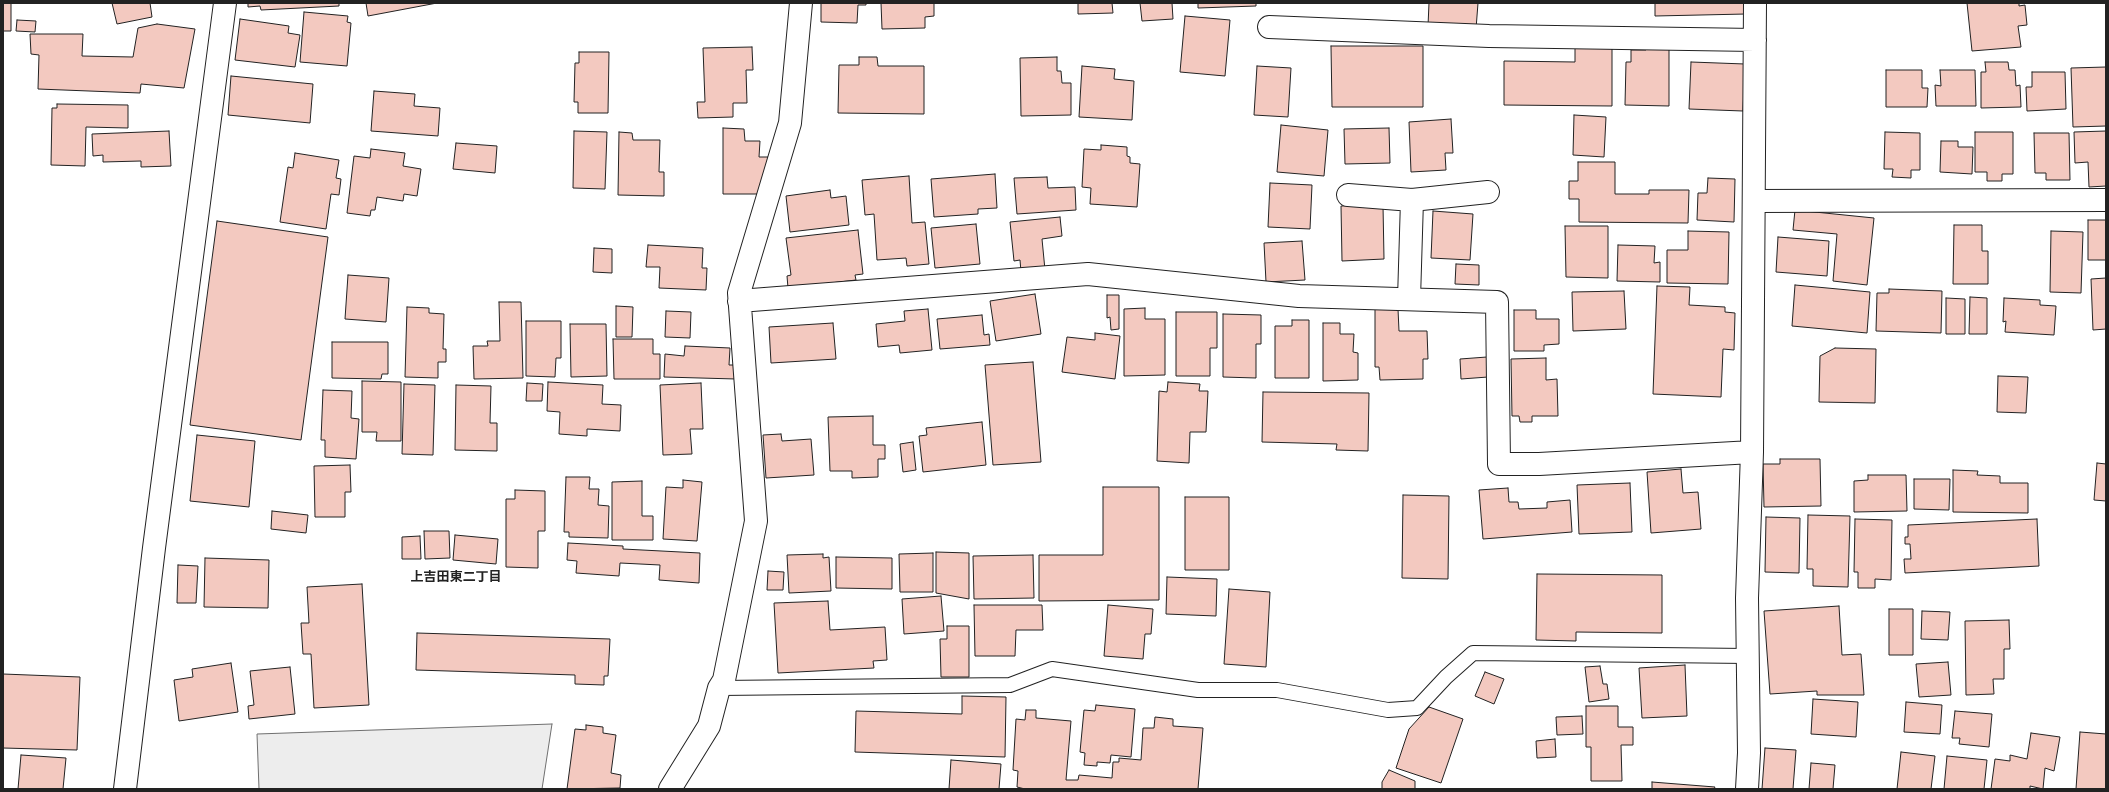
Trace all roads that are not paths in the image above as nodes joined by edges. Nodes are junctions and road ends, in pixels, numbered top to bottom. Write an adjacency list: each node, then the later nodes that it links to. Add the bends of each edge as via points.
1 (225, 3): 16 (street)
2 (801, 3): 12 (street, via 790,122 739,293)
3 (1755, 3): 5 (street)
4 (1269, 27): 5 (street, via 1489,36)
5 (1755, 40): 10 (street)
6 (1488, 192): 8 (street)
7 (1348, 195): 8 (street)
8 (1412, 200): 11 (street)
9 (2106, 200): 10 (street)
10 (1754, 201): 13 (street)
11 (1409, 299): 12 (street, via 1299,296 1088,274); 13 (street, via 1497,302 1500,464)
12 (740, 301): 15 (street, via 756,521 724,680)
13 (1752, 452): 14 (street, via 1747,598)
14 (1748, 656): 15 (lane, via 1473,653 1416,708 1388,710 1277,690 1198,690 1052,669 1010,685); 18 (street)
15 (719, 688): 17 (street, via 709,726)
16 (125, 789)
17 (670, 789)
18 (1747, 789)

